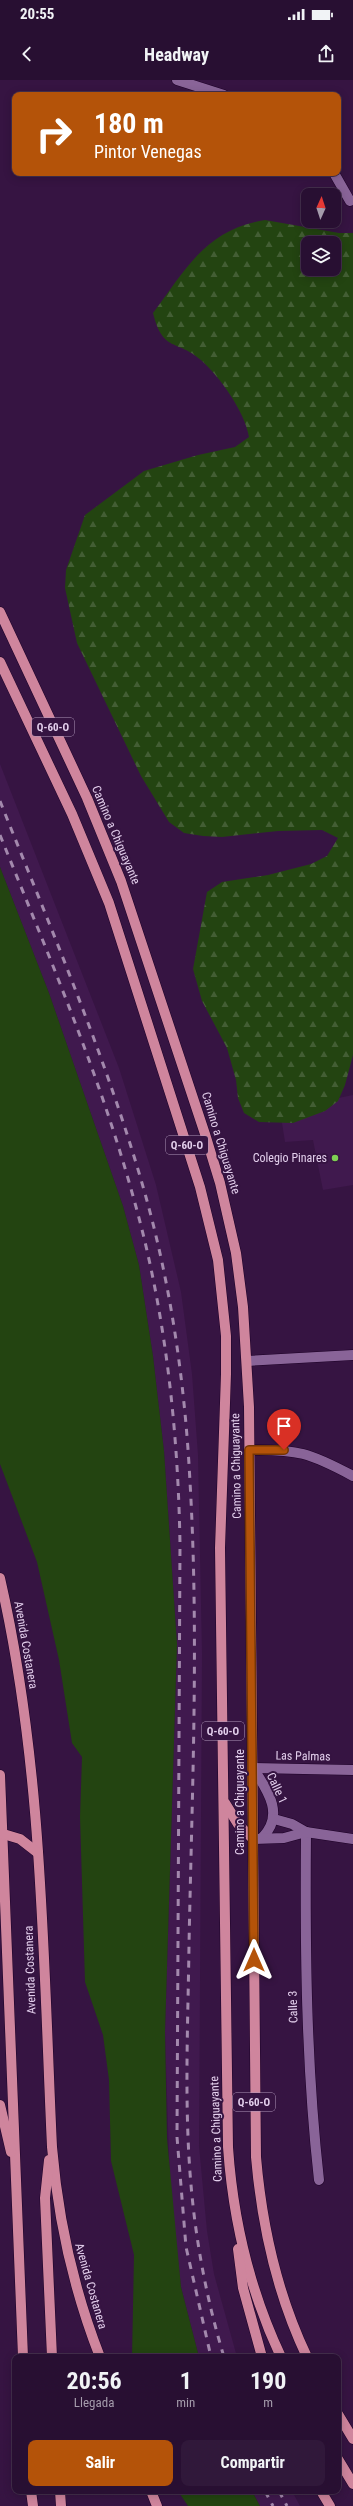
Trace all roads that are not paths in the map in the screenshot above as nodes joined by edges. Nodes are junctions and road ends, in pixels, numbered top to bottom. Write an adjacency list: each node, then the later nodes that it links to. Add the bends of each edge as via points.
1 (177, 80): 2 (street)
2 (215, 92)
3 (336, 176): 4 (street)
4 (350, 201)
5 (0, 612): 8 (main road, Camino a Chiguayante / Q-60-O, via 86,798 136,920 228,1210 240,1280)
6 (0, 662): 15 (main road, Camino a Chiguayante / Q-60-O, via 72,814 109,903 200,1187 218,1260 226,1336 220,1548)
7 (353, 1355): 8 (street)
8 (247, 1361): 9 (main road, Camino a Chiguayante / Q-60-O)
9 (249, 1450): 10 (street, via 284,1450 313,1455); 12 (main road, Camino a Chiguayante / Q-60-O)
10 (353, 1476)
11 (0, 1578): 21 (main road, Avenida Costanera, via 26,1718)
12 (253, 1768): 13 (street, Las Palmas); 16 (street, Calle 1, via 271,1800); 19 (main road, Camino a Chiguayante / Q-60-O)
13 (353, 1770)
14 (0, 1775): 18 (main road, Avenida Costanera)
15 (224, 1802): 19 (main road, via 238,1824); 26 (main road, Camino a Chiguayante / Q-60-O, via 228,2140)
16 (274, 1819): 17 (street, Calle 1, via 292,1824); 19 (street, Calle 1, via 271,1829)
17 (306, 1832): 19 (street, Calle 1, via 284,1838); 20 (street, Calle 1); 24 (street, Calle 3, via 305,2004)
18 (2, 1833): 21 (main road, via 20,1839); 25 (main road, Avenida Costanera)
19 (258, 1839): 32 (main road, Camino a Chiguayante / Q-60-O, via 254,2096 258,2180 268,2243 278,2283 290,2321)
20 (353, 1839)
21 (38, 1853): 23 (main road, Avenida Costanera)
22 (0, 2105): 25 (main road)
23 (52, 2147): 28 (main road, via 45,2198); 29 (main road, Avenida Costanera, via 58,2210 67,2254 84,2316)
24 (319, 2180)
25 (17, 2184): 27 (main road, Avenida Costanera)
26 (233, 2198): 30 (main road, via 243,2288); 31 (main road, Camino a Chiguayante / Q-60-O, via 249,2272)
27 (23, 2354)
28 (52, 2354)
29 (99, 2354)
30 (261, 2354)
31 (280, 2354)
32 (306, 2354)
33 (341, 2419): 35 (main road)
34 (341, 2419): 36 (main road)
35 (353, 2434)
36 (353, 2439)
37 (341, 2464): 38 (main road)
38 (353, 2484)
39 (29, 2494): 44 (main road)
40 (30, 2494): 45 (main road)
41 (60, 2494): 46 (main road)
42 (152, 2494): 47 (main road)
43 (324, 2494): 48 (main road)
44 (29, 2506)
45 (33, 2506)
46 (61, 2506)
47 (157, 2506)
48 (330, 2506)

